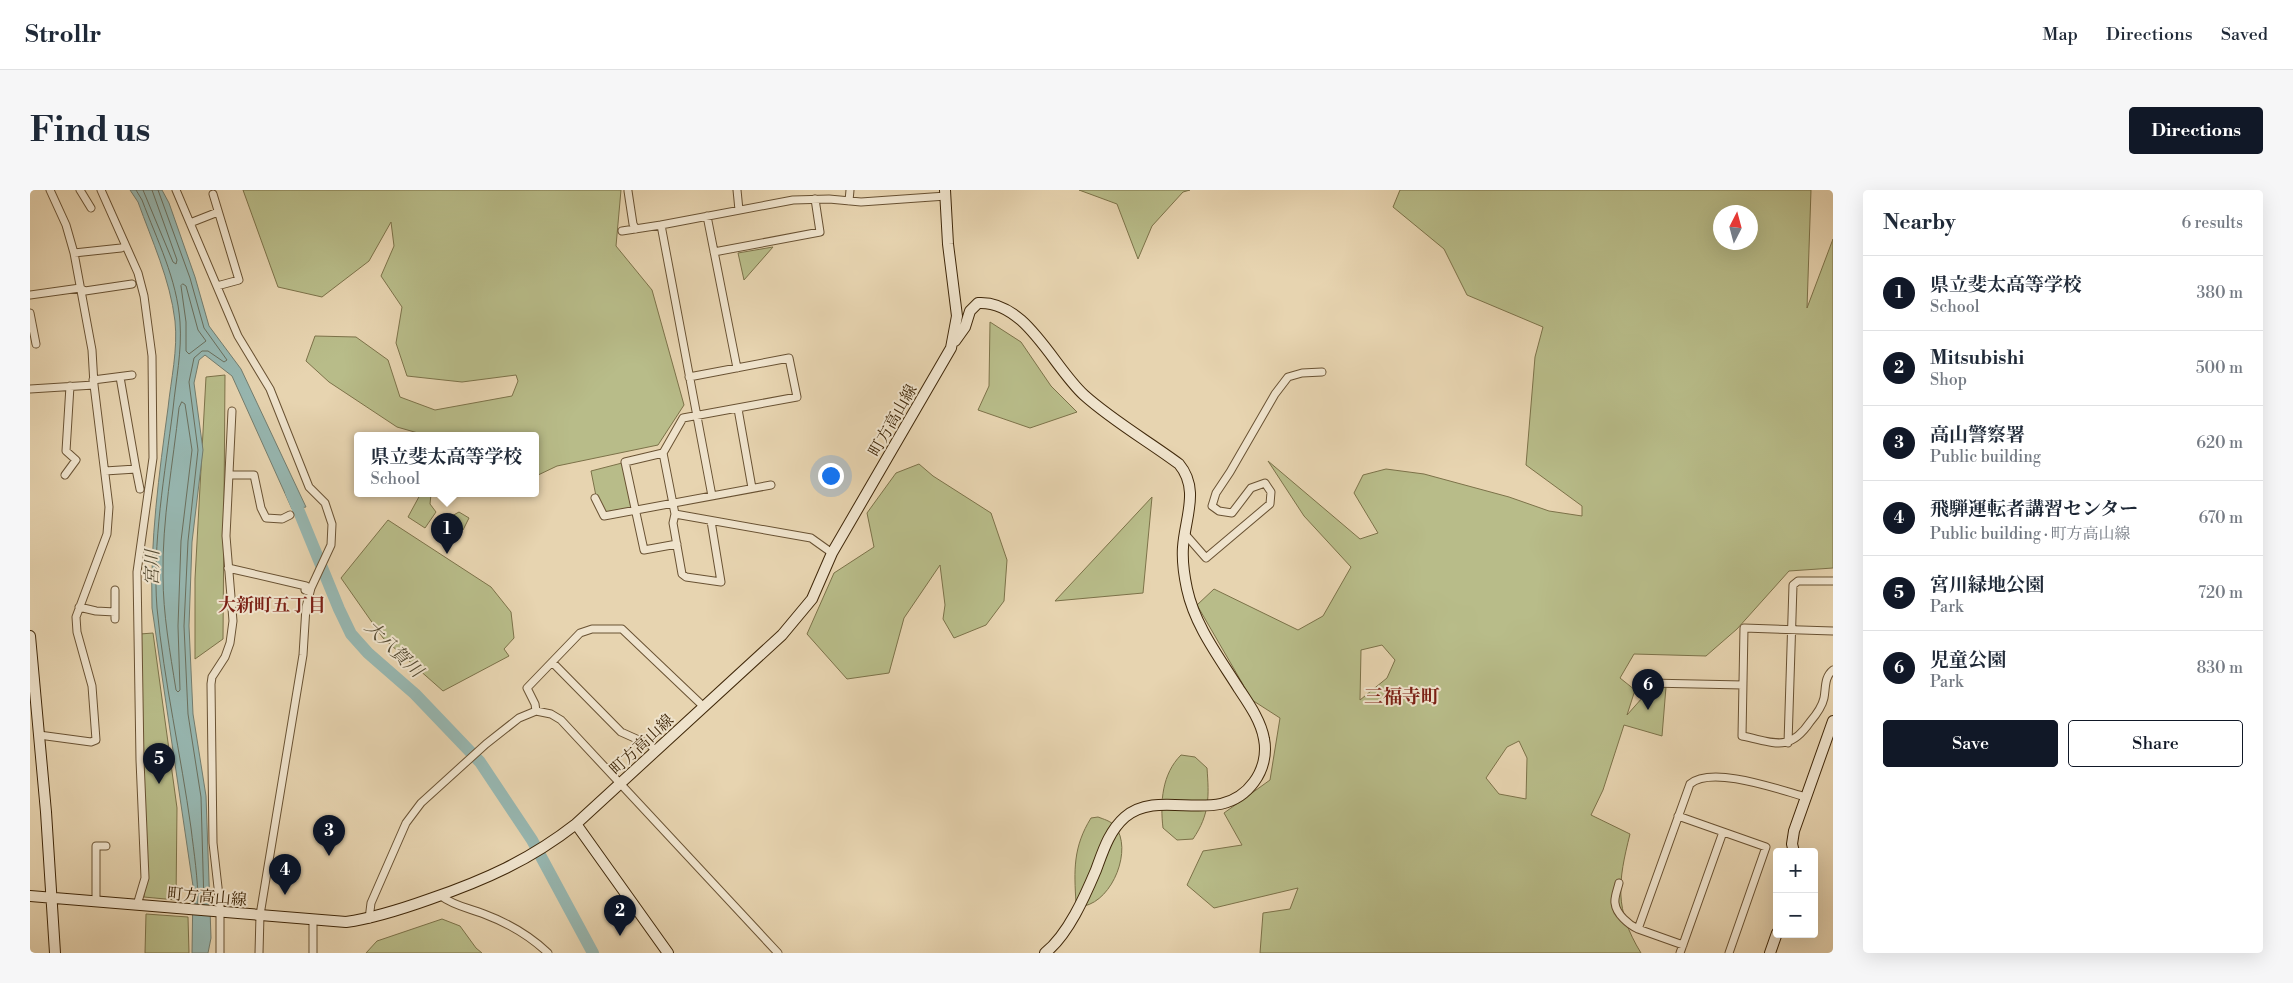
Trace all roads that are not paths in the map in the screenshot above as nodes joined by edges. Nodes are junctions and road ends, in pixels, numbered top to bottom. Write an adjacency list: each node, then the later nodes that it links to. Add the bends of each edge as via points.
1 (49, 190): 22 (street, via 66,225)
2 (80, 190): 12 (street)
3 (101, 190): 89 (street, via 138,273 152,356 153,458 137,576 145,878)
4 (176, 190): 16 (street)
5 (737, 190): 13 (street)
6 (850, 190): 11 (street)
7 (628, 191): 18 (street)
8 (945, 193): 11 (street, via 870,202); 29 (main road, 町方高山線, via 956,316)
9 (213, 194): 14 (street)
10 (815, 199): 11 (street); 13 (street); 21 (street, via 820,232)
11 (850, 201)
12 (91, 208)
13 (739, 210): 15 (street)
14 (218, 212): 16 (street); 24 (street, via 239,280)
15 (707, 216): 17 (street); 21 (street)
16 (190, 224): 24 (street)
17 (661, 224): 18 (street); 34 (street)
18 (636, 229): 19 (street)
19 (622, 232)
20 (121, 248): 22 (street)
21 (714, 252): 30 (street)
22 (74, 253): 25 (street)
23 (132, 284): 25 (street)
24 (217, 286): 62 (street, via 243,346 275,400 309,487 325,503 330,514 333,531 330,549)
25 (80, 288): 26 (street); 35 (street, via 92,350)
26 (30, 295)
27 (30, 313): 28 (street)
28 (36, 344)
29 (951, 348): 56 (main road, via 970,311 978,303 993,305 1019,319 1084,394 1184,470 1191,494); 58 (main road, 町方高山線)
30 (737, 368): 34 (street); 38 (street, via 788,358 797,397)
31 (1322, 372): 56 (street, via 1288,377 1274,394 1216,493 1212,506 1219,511 1232,512 1251,488 1265,483 1271,492 1270,504 1206,558)
32 (132, 376): 33 (street)
33 (120, 377): 35 (street); 43 (street)
34 (689, 377): 40 (street)
35 (94, 382): 36 (street); 42 (street)
36 (70, 386): 37 (street); 44 (street, via 66,451 76,460)
37 (30, 389)
38 (738, 409): 40 (street); 47 (street)
39 (232, 411): 45 (street)
40 (698, 416): 41 (street, via 683,418); 49 (street)
41 (663, 453): 51 (street); 52 (street, via 625,462)
42 (105, 470): 43 (street); 63 (street, via 108,528)
43 (136, 470): 48 (street)
44 (64, 475)
45 (229, 475): 54 (street, via 254,475 260,508 266,518); 59 (street)
46 (771, 485): 47 (street)
47 (752, 488): 49 (street)
48 (140, 489)
49 (712, 496): 51 (street)
50 (595, 498): 52 (street, via 604,516)
51 (672, 503): 52 (street); 53 (street)
52 (636, 510): 57 (street, via 644,550)
53 (675, 514): 55 (street); 57 (street, via 673,523)
54 (290, 515)
55 (711, 521): 57 (street, via 721,582 682,574); 58 (street, via 810,538)
56 (1185, 534): 104 (main road, via 1183,562 1191,604 1211,645 1259,723 1265,747 1262,766 1249,789 1230,801 1198,807 1144,807 1127,815 1110,836 1080,906 1058,940)
57 (677, 544)
58 (832, 553): 71 (main road, 町方高山線, via 812,599 802,613)
59 (228, 568): 62 (street, via 306,586 305,590); 90 (street, via 233,621 230,643 211,684 213,843)
60 (1833, 581): 64 (street, via 1798,581 1793,585)
61 (115, 590): 63 (street, via 115,615)
62 (311, 590): 91 (street)
63 (79, 607): 74 (street, via 76,627 90,672 96,740)
64 (1792, 630): 65 (street); 70 (street, via 1744,628); 75 (street)
65 (1833, 631)
66 (30, 636): 74 (main road)
67 (552, 662): 71 (street, via 580,633 592,629 622,629); 72 (street, via 527,688); 76 (street, via 621,732)
68 (1833, 670): 75 (street, via 1828,674 1819,710 1803,732)
69 (1648, 676): 70 (street, via 1649,683)
70 (1743, 685): 75 (street, via 1742,736)
71 (704, 707): 76 (main road, 町方高山線)
72 (536, 711): 77 (street, via 561,720); 92 (street, via 510,723 409,817 371,903)
73 (1833, 721): 78 (main road)
74 (39, 736): 87 (main road)
75 (1788, 743)
76 (656, 751): 77 (main road, 町方高山線)
77 (620, 784): 80 (main road, 町方高山線); 103 (street)
78 (1806, 798): 79 (street, via 1738,778 1698,778 1688,788); 83 (main road, via 1792,838)
79 (1678, 816): 81 (street); 94 (street)
80 (576, 824): 86 (main road, 町方高山線, via 521,862); 102 (main road)
81 (1722, 832): 96 (street); 106 (street, via 1766,847)
82 (106, 846): 88 (street, via 96,846)
83 (1793, 848)
84 (1619, 883): 94 (street, via 1617,908 1623,918)
85 (30, 896): 87 (main road, 町方高山線)
86 (441, 896): 92 (main road, 町方高山線); 101 (street, via 457,906 517,929)
87 (52, 898): 88 (main road, 町方高山線); 97 (main road)
88 (96, 902): 89 (main road, 町方高山線)
89 (140, 905): 90 (main road, 町方高山線)
90 (218, 912): 91 (main road, 町方高山線); 98 (street)
91 (260, 915): 93 (main road, 町方高山線); 99 (street)
92 (369, 919): 93 (main road, 町方高山線, via 346,922)
93 (313, 920): 100 (street)
94 (1638, 929): 96 (street)
95 (1775, 938): 107 (main road)
96 (1683, 945): 105 (street)
97 (55, 953)
98 (220, 953)
99 (259, 953)
100 (313, 953)
101 (548, 953)
102 (668, 953)
103 (778, 953)
104 (1045, 953)
105 (1680, 953)
106 (1729, 953)
107 (1770, 953)

